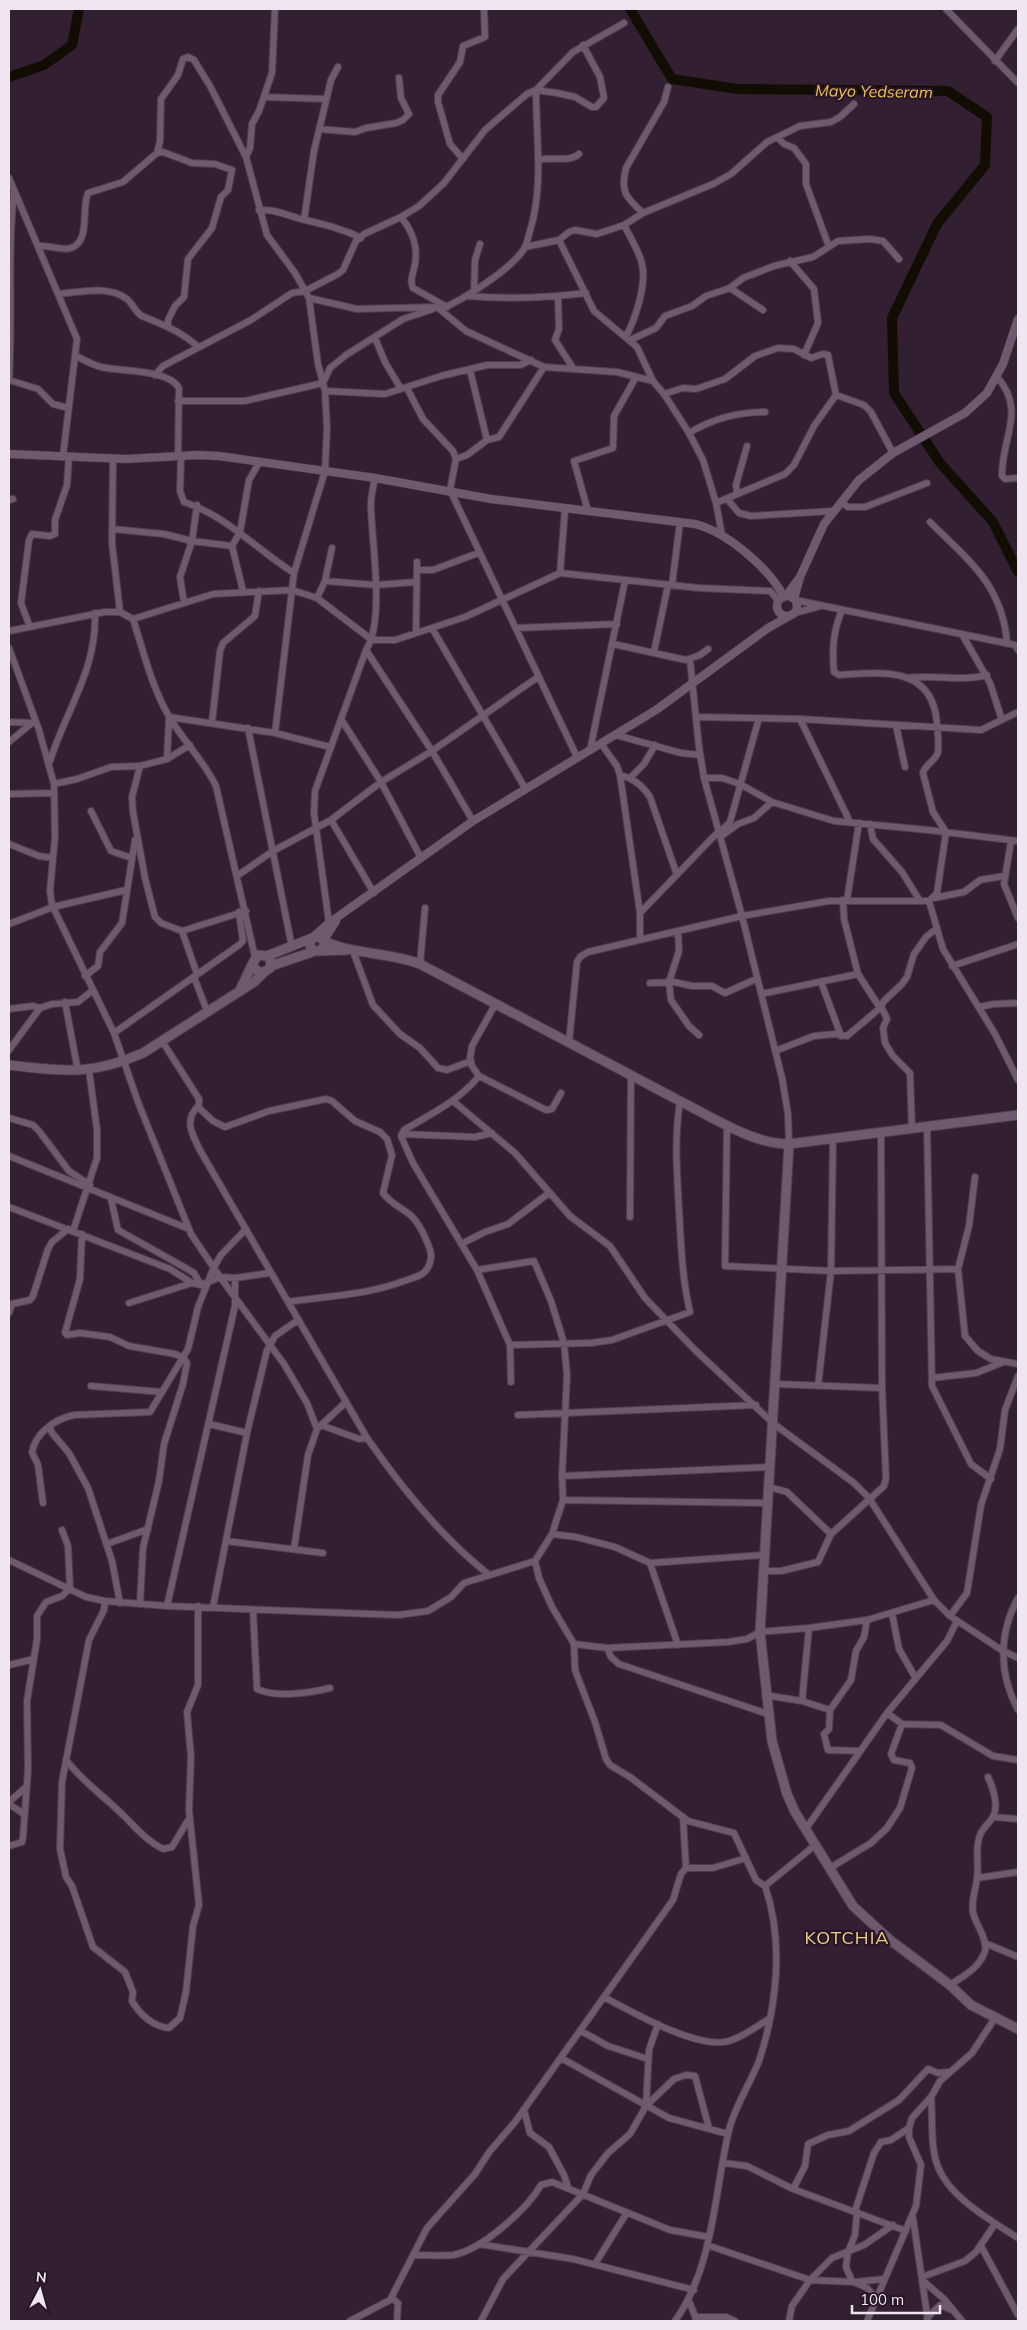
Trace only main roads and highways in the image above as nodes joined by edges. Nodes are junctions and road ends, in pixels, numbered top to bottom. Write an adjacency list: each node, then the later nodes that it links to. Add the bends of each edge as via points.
1 (313, 938): 2 (main road, via 317,936); 4 (main road, via 310,945); 5 (main road)
2 (324, 940): 3 (main road); 4 (main road, via 324,948)
3 (350, 950): 4 (main road); 11 (main road, via 398,957 420,964 726,1126 764,1140)
4 (316, 951): 7 (main road)
5 (266, 955): 6 (main road); 7 (main road)
6 (254, 960): 7 (main road, via 254,968); 8 (main road)
7 (267, 969): 8 (main road)
8 (241, 988): 9 (main road, via 162,1041 123,1062 78,1071)
9 (9, 1065)
10 (1018, 1115): 11 (main road)
11 (789, 1144): 12 (main road, via 760,1632 772,1741 784,1785 805,1830 853,1906 890,1940 971,2004)
12 (1018, 2028)

